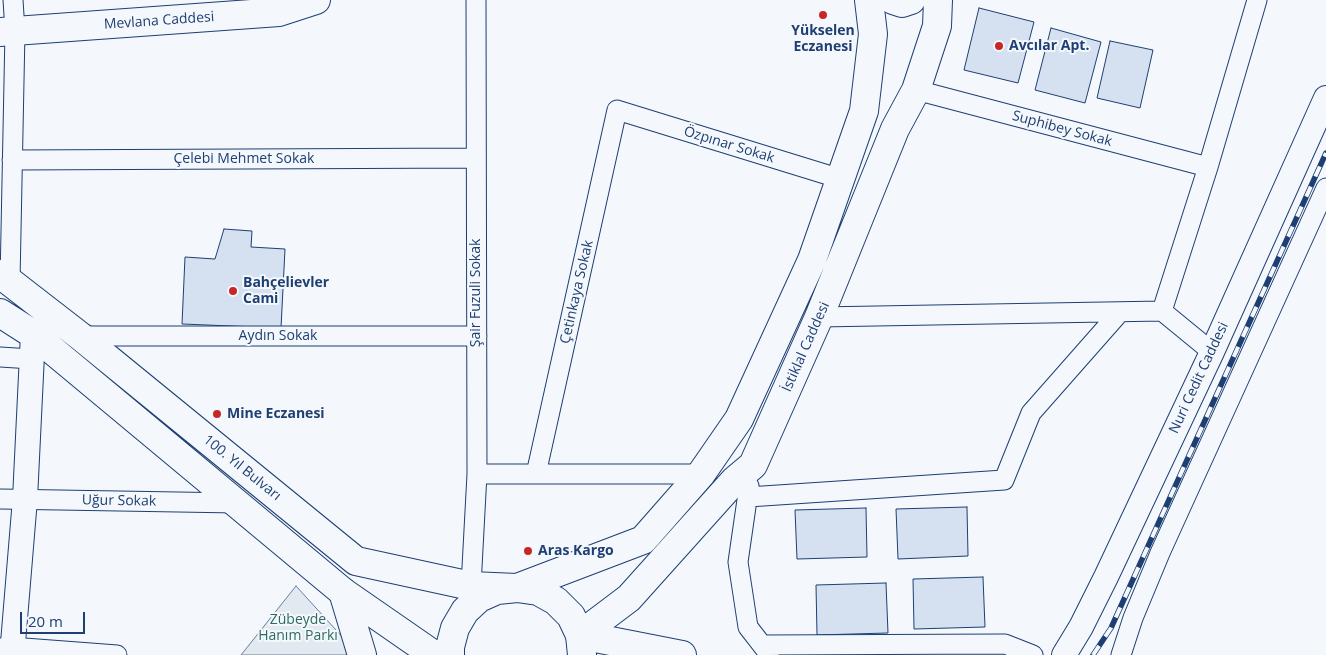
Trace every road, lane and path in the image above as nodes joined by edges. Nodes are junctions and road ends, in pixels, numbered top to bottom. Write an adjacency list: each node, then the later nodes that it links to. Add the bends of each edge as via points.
1 (13, 0): 10 (street)
2 (476, 0): 14 (street, Şair Fuzuli Sokak)
3 (869, 0): 17 (main road, via 873,34 864,111)
4 (893, 0): 5 (main road, via 902,3)
5 (911, 0)
6 (951, 0): 9 (street)
7 (1256, 0): 16 (street)
8 (306, 2): 10 (main road, Mevlana Caddesi, via 279,12)
9 (938, 13): 11 (main road, İstiklal Caddesi)
10 (8, 32): 15 (street)
11 (916, 90): 16 (street, Suphibey Sokak); 23 (main road, İstiklal Caddesi, via 895,129)
12 (1326, 98): 27 (street, Nuri Cedit Caddesi)
13 (617, 110): 17 (street, Özpınar Sokak); 31 (street, Çetinkaya Sokak)
14 (476, 158): 15 (street, Çelebi Mehmet Sokak); 25 (street, Şair Fuzuli Sokak)
15 (12, 160): 19 (street)
16 (1208, 167): 20 (street)
17 (841, 179): 32 (main road, via 812,260 739,419)
18 (1326, 188): 50 (street, via 1160,553)
19 (5, 278): 24 (main road, 100. Yıl Bulvarı)
20 (1162, 311): 21 (street); 27 (street)
21 (1120, 312): 23 (street); 33 (street, via 1030,413 1004,480)
22 (0, 314): 26 (main road)
23 (819, 317): 29 (main road, İstiklal Caddesi)
24 (80, 336): 25 (street, Aydın Sokak); 37 (main road, 100. Yıl Bulvarı, via 356,561)
25 (476, 336): 30 (street, Şair Fuzuli Sokak)
26 (32, 347): 28 (street); 35 (street); 36 (main road)
27 (1212, 352): 49 (street, Nuri Cedit Caddesi, via 1106,577)
28 (0, 357)
29 (753, 465): 33 (street); 40 (main road, İstiklal Caddesi, via 734,481 629,598)
30 (477, 474): 31 (street); 37 (street, Şair Fuzuli Sokak)
31 (536, 474): 32 (street)
32 (701, 474): 38 (main road, via 643,540)
33 (748, 497): 42 (street, via 738,562 748,627)
34 (0, 499): 35 (street, Uğur Sokak)
35 (25, 499): 36 (street, Uğur Sokak); 41 (street)
36 (238, 503): 39 (main road)
37 (471, 586): 38 (main road, 100. Yıl Bulvarı)
38 (517, 588): 40 (main road, via 538,591 556,601 571,616); 46 (main road, via 497,590 480,598 465,611 455,628)
39 (344, 592): 44 (main road); 45 (main road)
40 (581, 645): 47 (main road)
41 (8, 650): 43 (street)
42 (766, 650): 48 (street, via 1005,644)
43 (117, 655)
44 (362, 655)
45 (434, 655)
46 (450, 655)
47 (682, 655)
48 (1032, 655)
49 (1064, 655)
50 (1121, 655)

